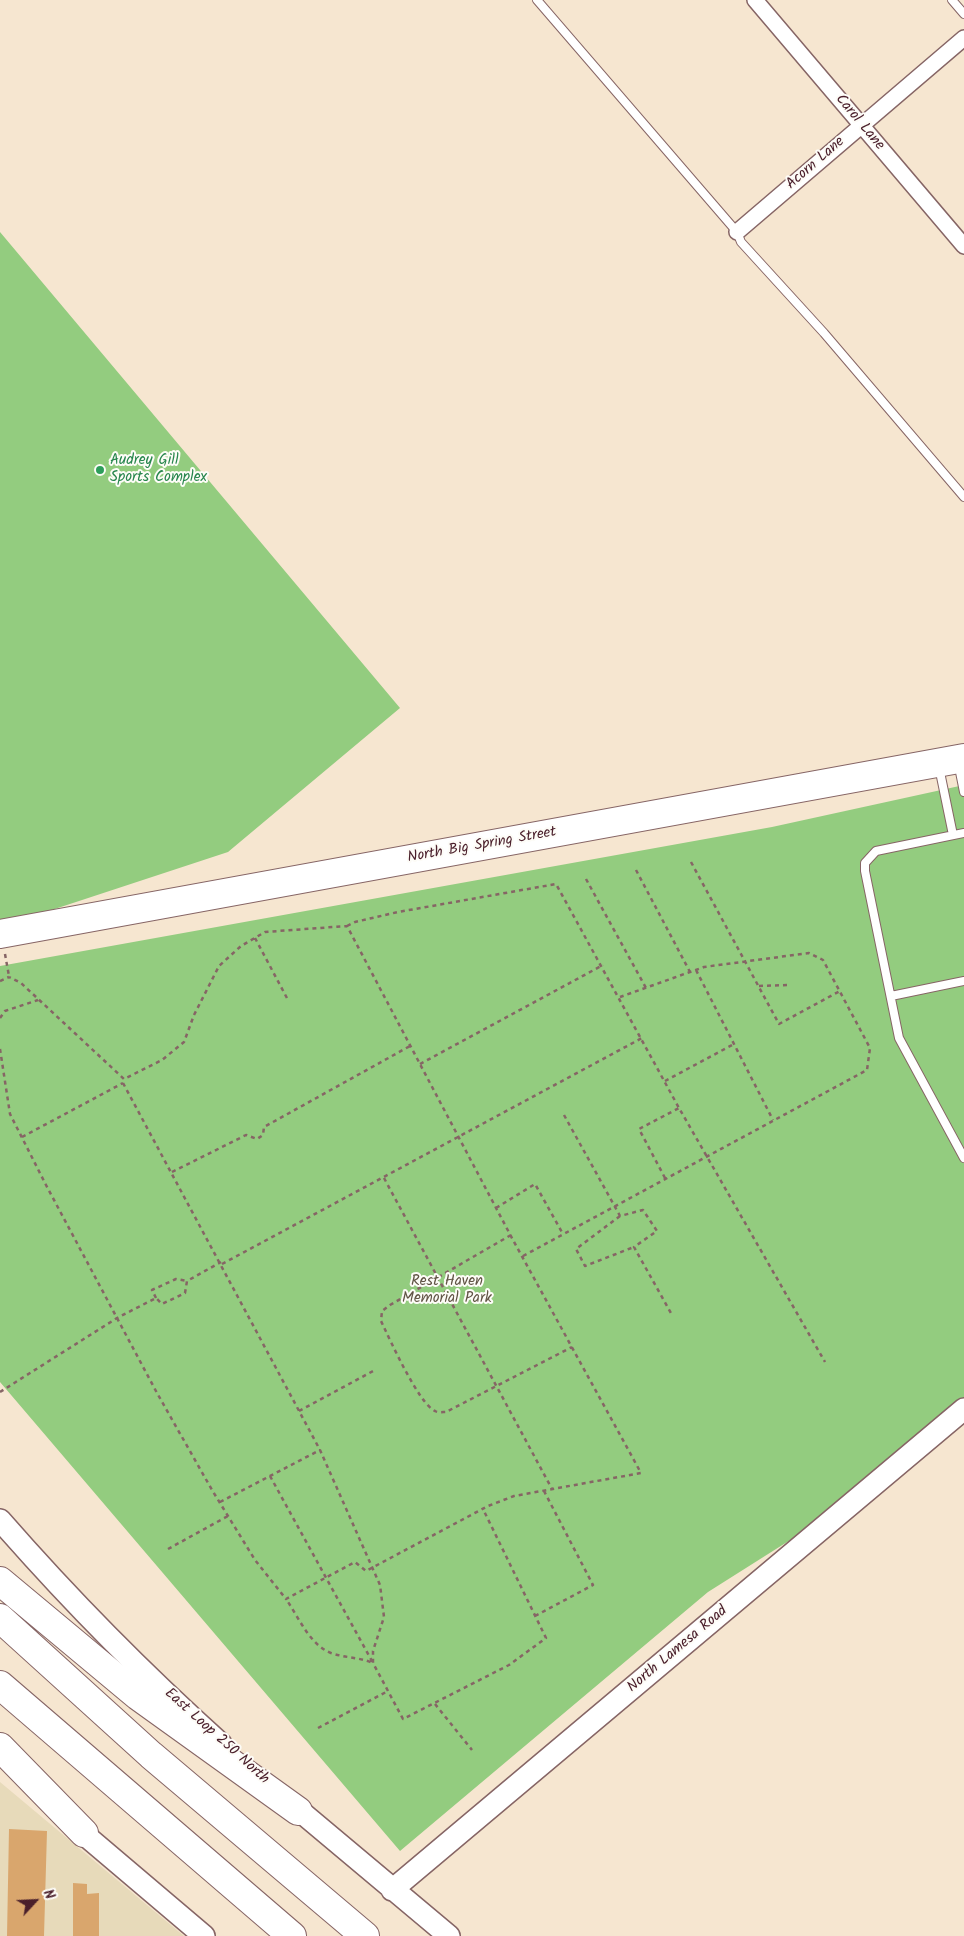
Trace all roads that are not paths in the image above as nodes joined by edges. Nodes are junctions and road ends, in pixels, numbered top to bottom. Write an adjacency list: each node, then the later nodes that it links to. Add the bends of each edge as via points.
1 (538, 0): 7 (lane)
2 (755, 0): 6 (street, Carol Lane)
3 (952, 0): 4 (lane)
4 (964, 14)
5 (964, 38): 6 (street, Acorn Lane)
6 (862, 125): 7 (street, Acorn Lane); 8 (street, Carol Lane)
7 (737, 232): 9 (lane, via 741,242 824,333)
8 (964, 246)
9 (964, 497)
10 (953, 760): 11 (lane); 13 (lane); 14 (highway, North Big Spring Street)
11 (964, 792)
12 (964, 833): 13 (lane)
13 (954, 835): 16 (lane, via 876,851 865,863)
14 (0, 934)
15 (964, 981): 16 (lane)
16 (891, 996): 17 (lane, via 899,1038)
17 (964, 1158)
18 (962, 1414): 27 (main road, North Lamesa Road)
19 (0, 1520): 25 (main road, East Loop 250 North, via 135,1664)
20 (0, 1581): 25 (highway, via 138,1696)
21 (0, 1618): 30 (highway, via 151,1755)
22 (0, 1685): 29 (highway)
23 (0, 1747): 26 (highway)
24 (0, 1766): 26 (main road)
25 (298, 1811): 27 (main road, East Loop 250 North)
26 (84, 1834): 28 (main road)
27 (392, 1890): 31 (main road, East Loop 250 North)
28 (204, 1936)
29 (292, 1936)
30 (365, 1936)
31 (449, 1936)

